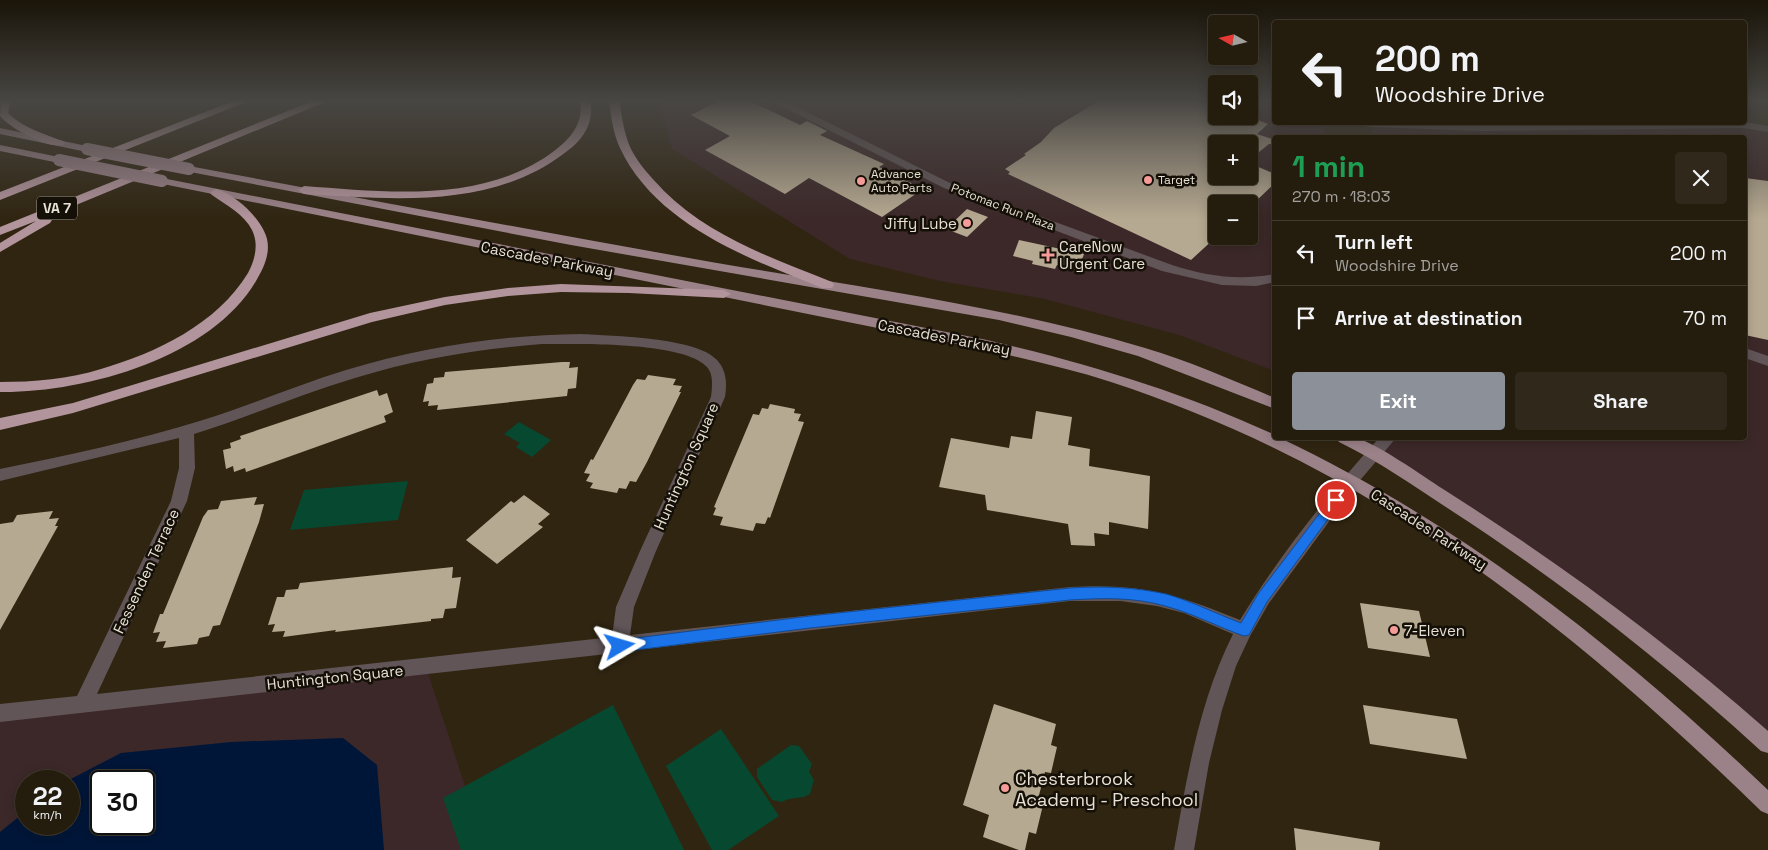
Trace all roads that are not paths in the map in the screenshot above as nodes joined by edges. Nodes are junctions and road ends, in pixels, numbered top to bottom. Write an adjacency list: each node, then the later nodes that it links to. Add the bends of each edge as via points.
1 (43, 140): 8 (main road, Cascades Parkway)
2 (51, 140): 8 (highway)
3 (144, 140): 13 (highway, VA 7)
4 (227, 140): 10 (highway, VA 7)
5 (574, 140): 11 (highway, via 547,162 507,180 477,188 394,195)
6 (623, 140): 17 (highway, via 638,170 691,219 744,252)
7 (854, 140): 16 (street, Potomac Run Plaza, via 948,186 1167,268 1228,281)
8 (59, 143): 11 (main road, Cascades Parkway, bridge)
9 (0, 148): 12 (main road, Cascades Parkway, bridge)
10 (113, 186): 14 (highway, VA 7); 15 (highway, via 44,221)
11 (304, 190): 17 (main road, Cascades Parkway)
12 (216, 192): 18 (main road, Cascades Parkway); 21 (highway, via 246,215 257,228 262,244 262,254 254,274 227,308 182,340 124,367 60,384)
13 (0, 196)
14 (0, 231)
15 (0, 248)
16 (1272, 278)
17 (827, 285): 22 (main road, Cascades Parkway, via 1080,334 1144,352)
18 (724, 294): 23 (highway, via 561,288 445,301 370,318 73,408); 29 (main road, Cascades Parkway, via 987,345 1099,373 1244,427)
19 (1747, 354): 20 (street)
20 (1768, 361)
21 (0, 387)
22 (1272, 403)
23 (0, 424)
24 (186, 431): 28 (street, Huntington Square); 31 (street, Huntington Square, via 357,372 474,345 560,338 602,339 672,347 703,356 714,365 720,377 718,397 625,607); 32 (street, Fessenden Terrace, via 186,468 179,500)
25 (1348, 440): 27 (main road)
26 (1386, 440): 27 (street)
27 (1375, 453): 29 (street); 34 (main road, via 1493,528 1581,590 1663,653)
28 (0, 475)
29 (1350, 481): 30 (street, via 1263,598); 35 (main road, Cascades Parkway, via 1456,545 1582,637 1684,724)
30 (1244, 630): 31 (street, via 1167,600 1104,592 780,625); 36 (street, via 1212,712 1199,763)
31 (620, 646): 32 (street, Huntington Square)
32 (82, 705): 33 (street, Huntington Square)
33 (0, 713)
34 (1768, 744)
35 (1768, 804)
36 (1184, 850)

